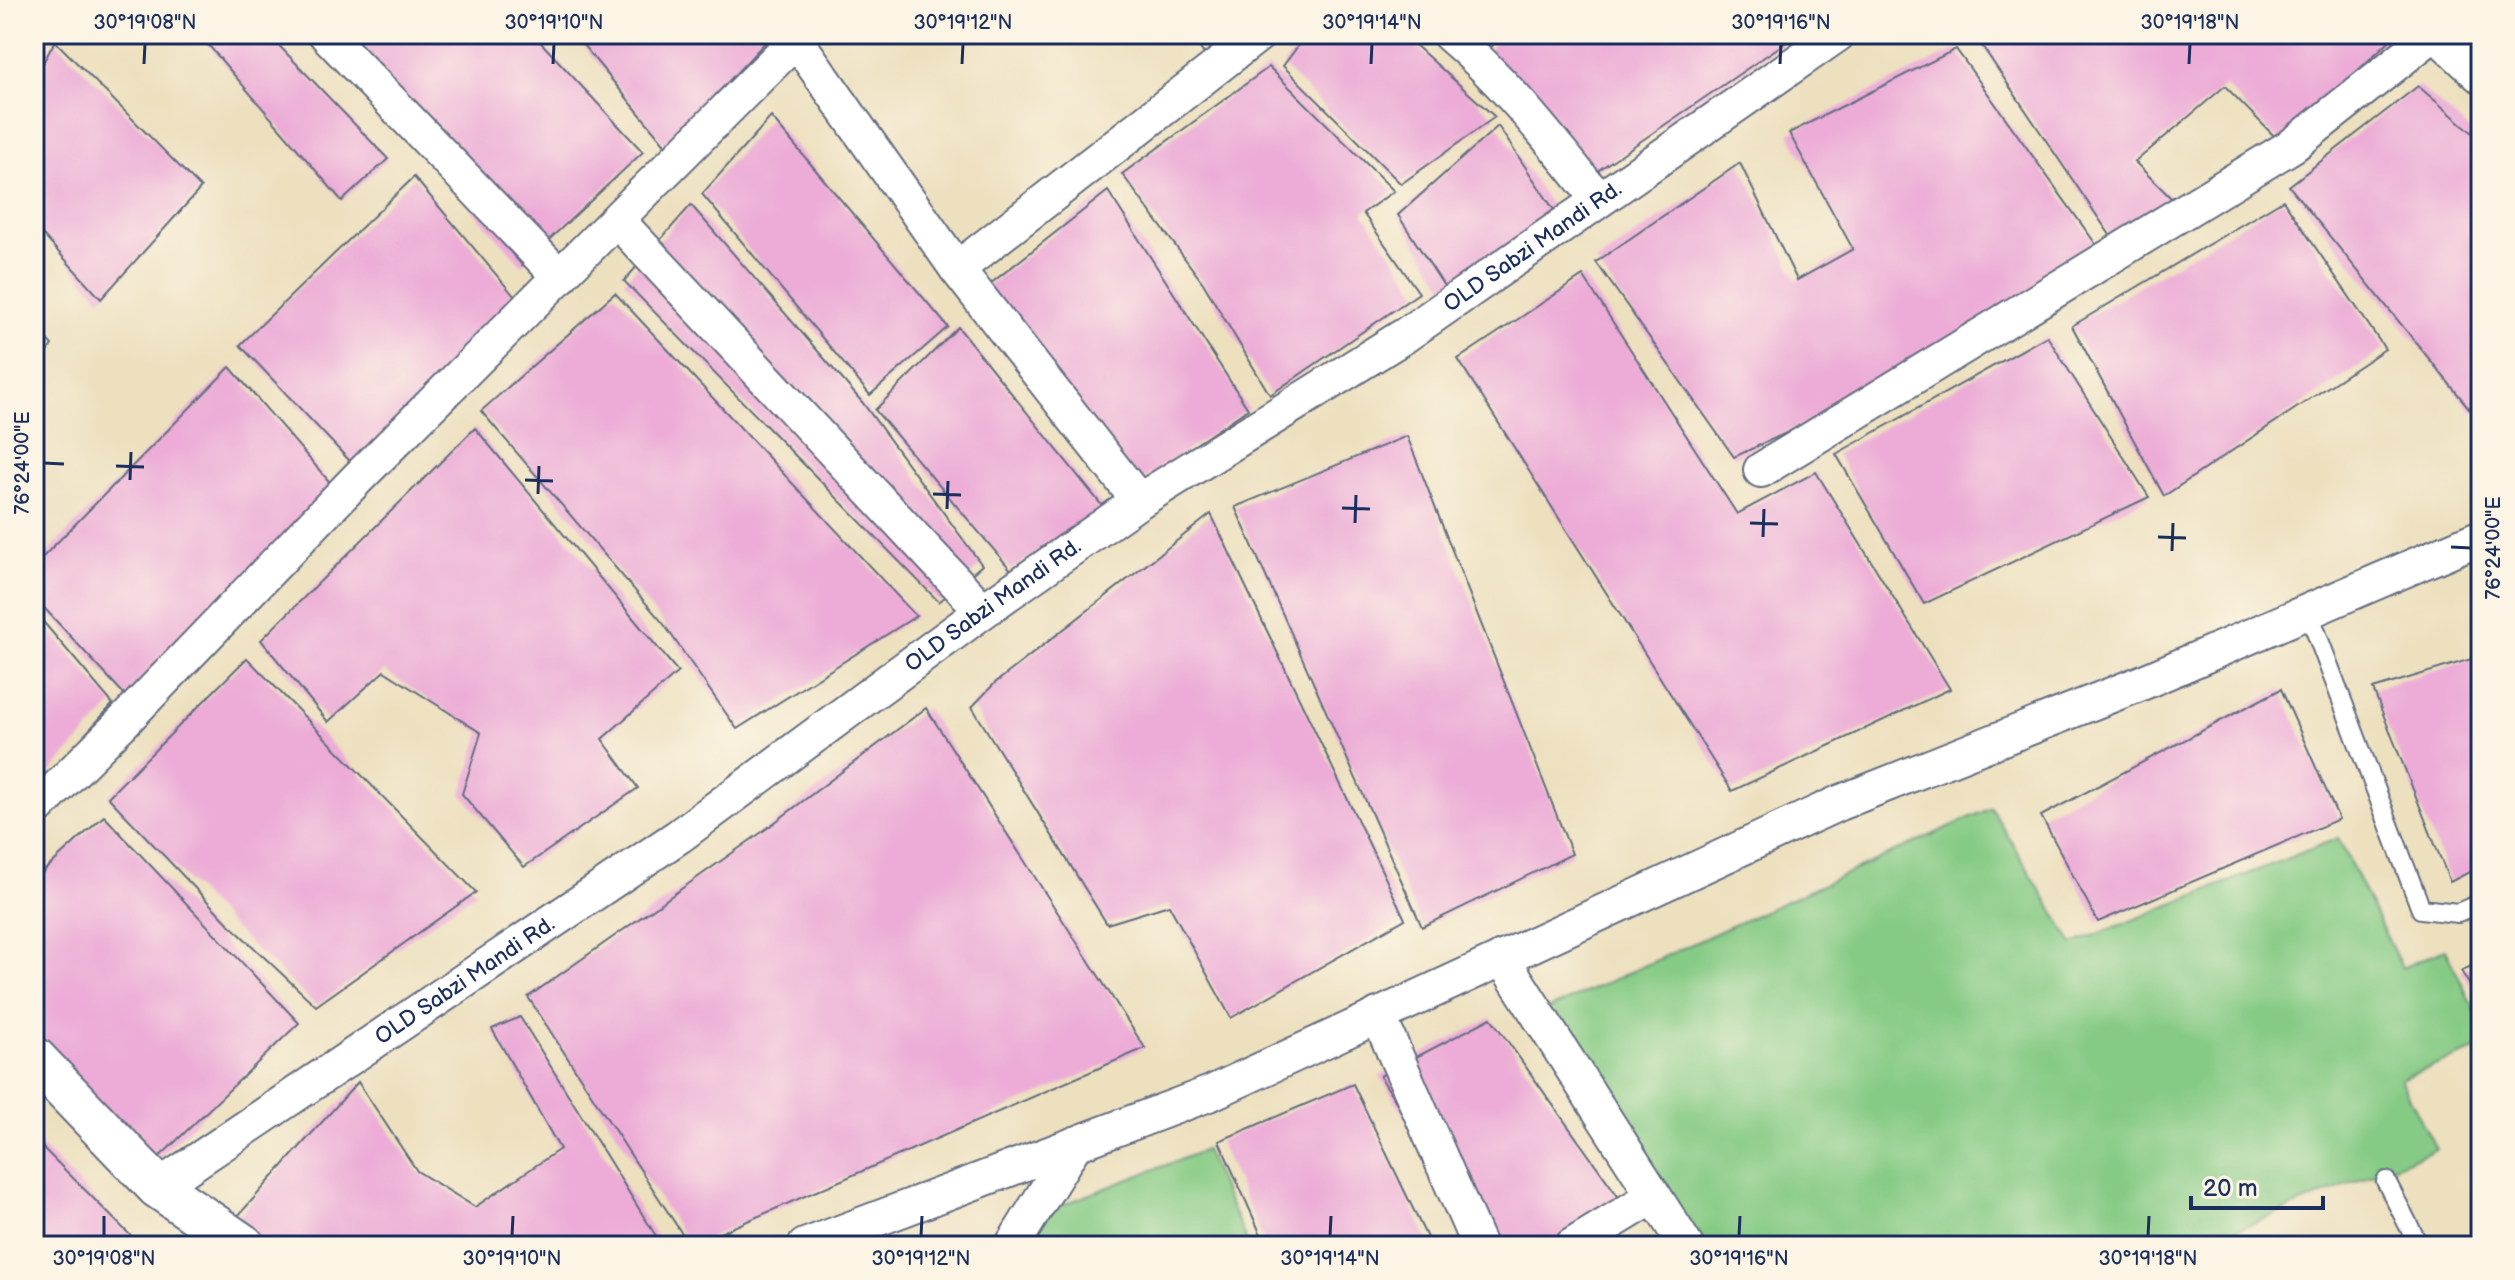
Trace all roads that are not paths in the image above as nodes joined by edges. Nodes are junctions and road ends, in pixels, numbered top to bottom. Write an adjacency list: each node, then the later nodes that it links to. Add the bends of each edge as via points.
1 (326, 34): 12 (street)
2 (1259, 34): 11 (street)
3 (1449, 34): 9 (street, via 1523,107)
4 (1838, 34): 9 (street, OLD Sabzi Mandi Rd.)
5 (2433, 34): 13 (street, via 2293,145)
6 (2442, 34): 8 (street)
7 (799, 37): 10 (street); 11 (street)
8 (2481, 71)
9 (1598, 199): 14 (street, OLD Sabzi Mandi Rd., via 1404,336)
10 (617, 220): 12 (street); 16 (street)
11 (957, 269): 14 (street)
12 (560, 277): 18 (street)
13 (1761, 470)
14 (1139, 501): 16 (street, OLD Sabzi Mandi Rd.)
15 (2481, 537): 17 (street)
16 (983, 611): 25 (street, OLD Sabzi Mandi Rd., via 679,836)
17 (2308, 611): 19 (lane, via 2421,909 2458,913); 20 (street, via 1839,803)
18 (34, 811)
19 (2481, 903)
20 (1502, 958): 21 (street); 26 (street)
21 (1378, 1015): 23 (street, via 1211,1093); 30 (street)
22 (34, 1058): 25 (street)
23 (1075, 1144): 28 (street); 29 (street)
24 (2386, 1181): 33 (lane)
25 (158, 1187): 27 (street)
26 (1654, 1196): 31 (street); 32 (street)
27 (244, 1246)
28 (805, 1246)
29 (1012, 1246)
30 (1479, 1246)
31 (1572, 1246)
32 (1686, 1246)
33 (2419, 1246)

